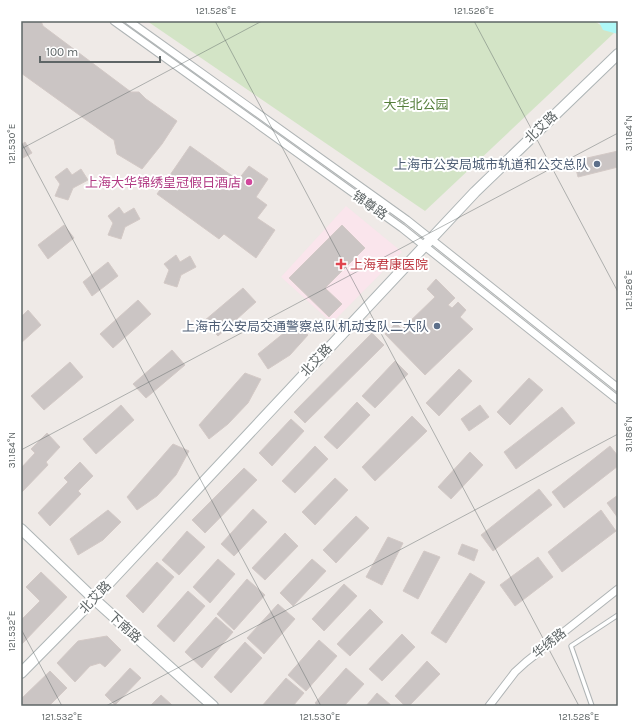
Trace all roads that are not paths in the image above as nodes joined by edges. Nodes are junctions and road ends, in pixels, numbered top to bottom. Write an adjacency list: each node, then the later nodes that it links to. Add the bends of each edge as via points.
1 (114, 21): 4 (street, 锦尊路)
2 (129, 21): 4 (street, 锦尊路, via 407,220)
3 (618, 54): 4 (street, 北艾路, via 507,160)
4 (428, 242): 5 (street, 锦尊路); 6 (street, 锦尊路); 9 (street, 北艾路)
5 (618, 388)
6 (618, 400)
7 (21, 529): 9 (street, 下南路)
8 (618, 589): 13 (street, 华绣路, via 526,662)
9 (94, 599): 11 (street, 北艾路); 12 (street, 下南路)
10 (618, 615): 14 (lane, via 571,646)
11 (21, 673)
12 (213, 706)
13 (489, 706)
14 (592, 706)

